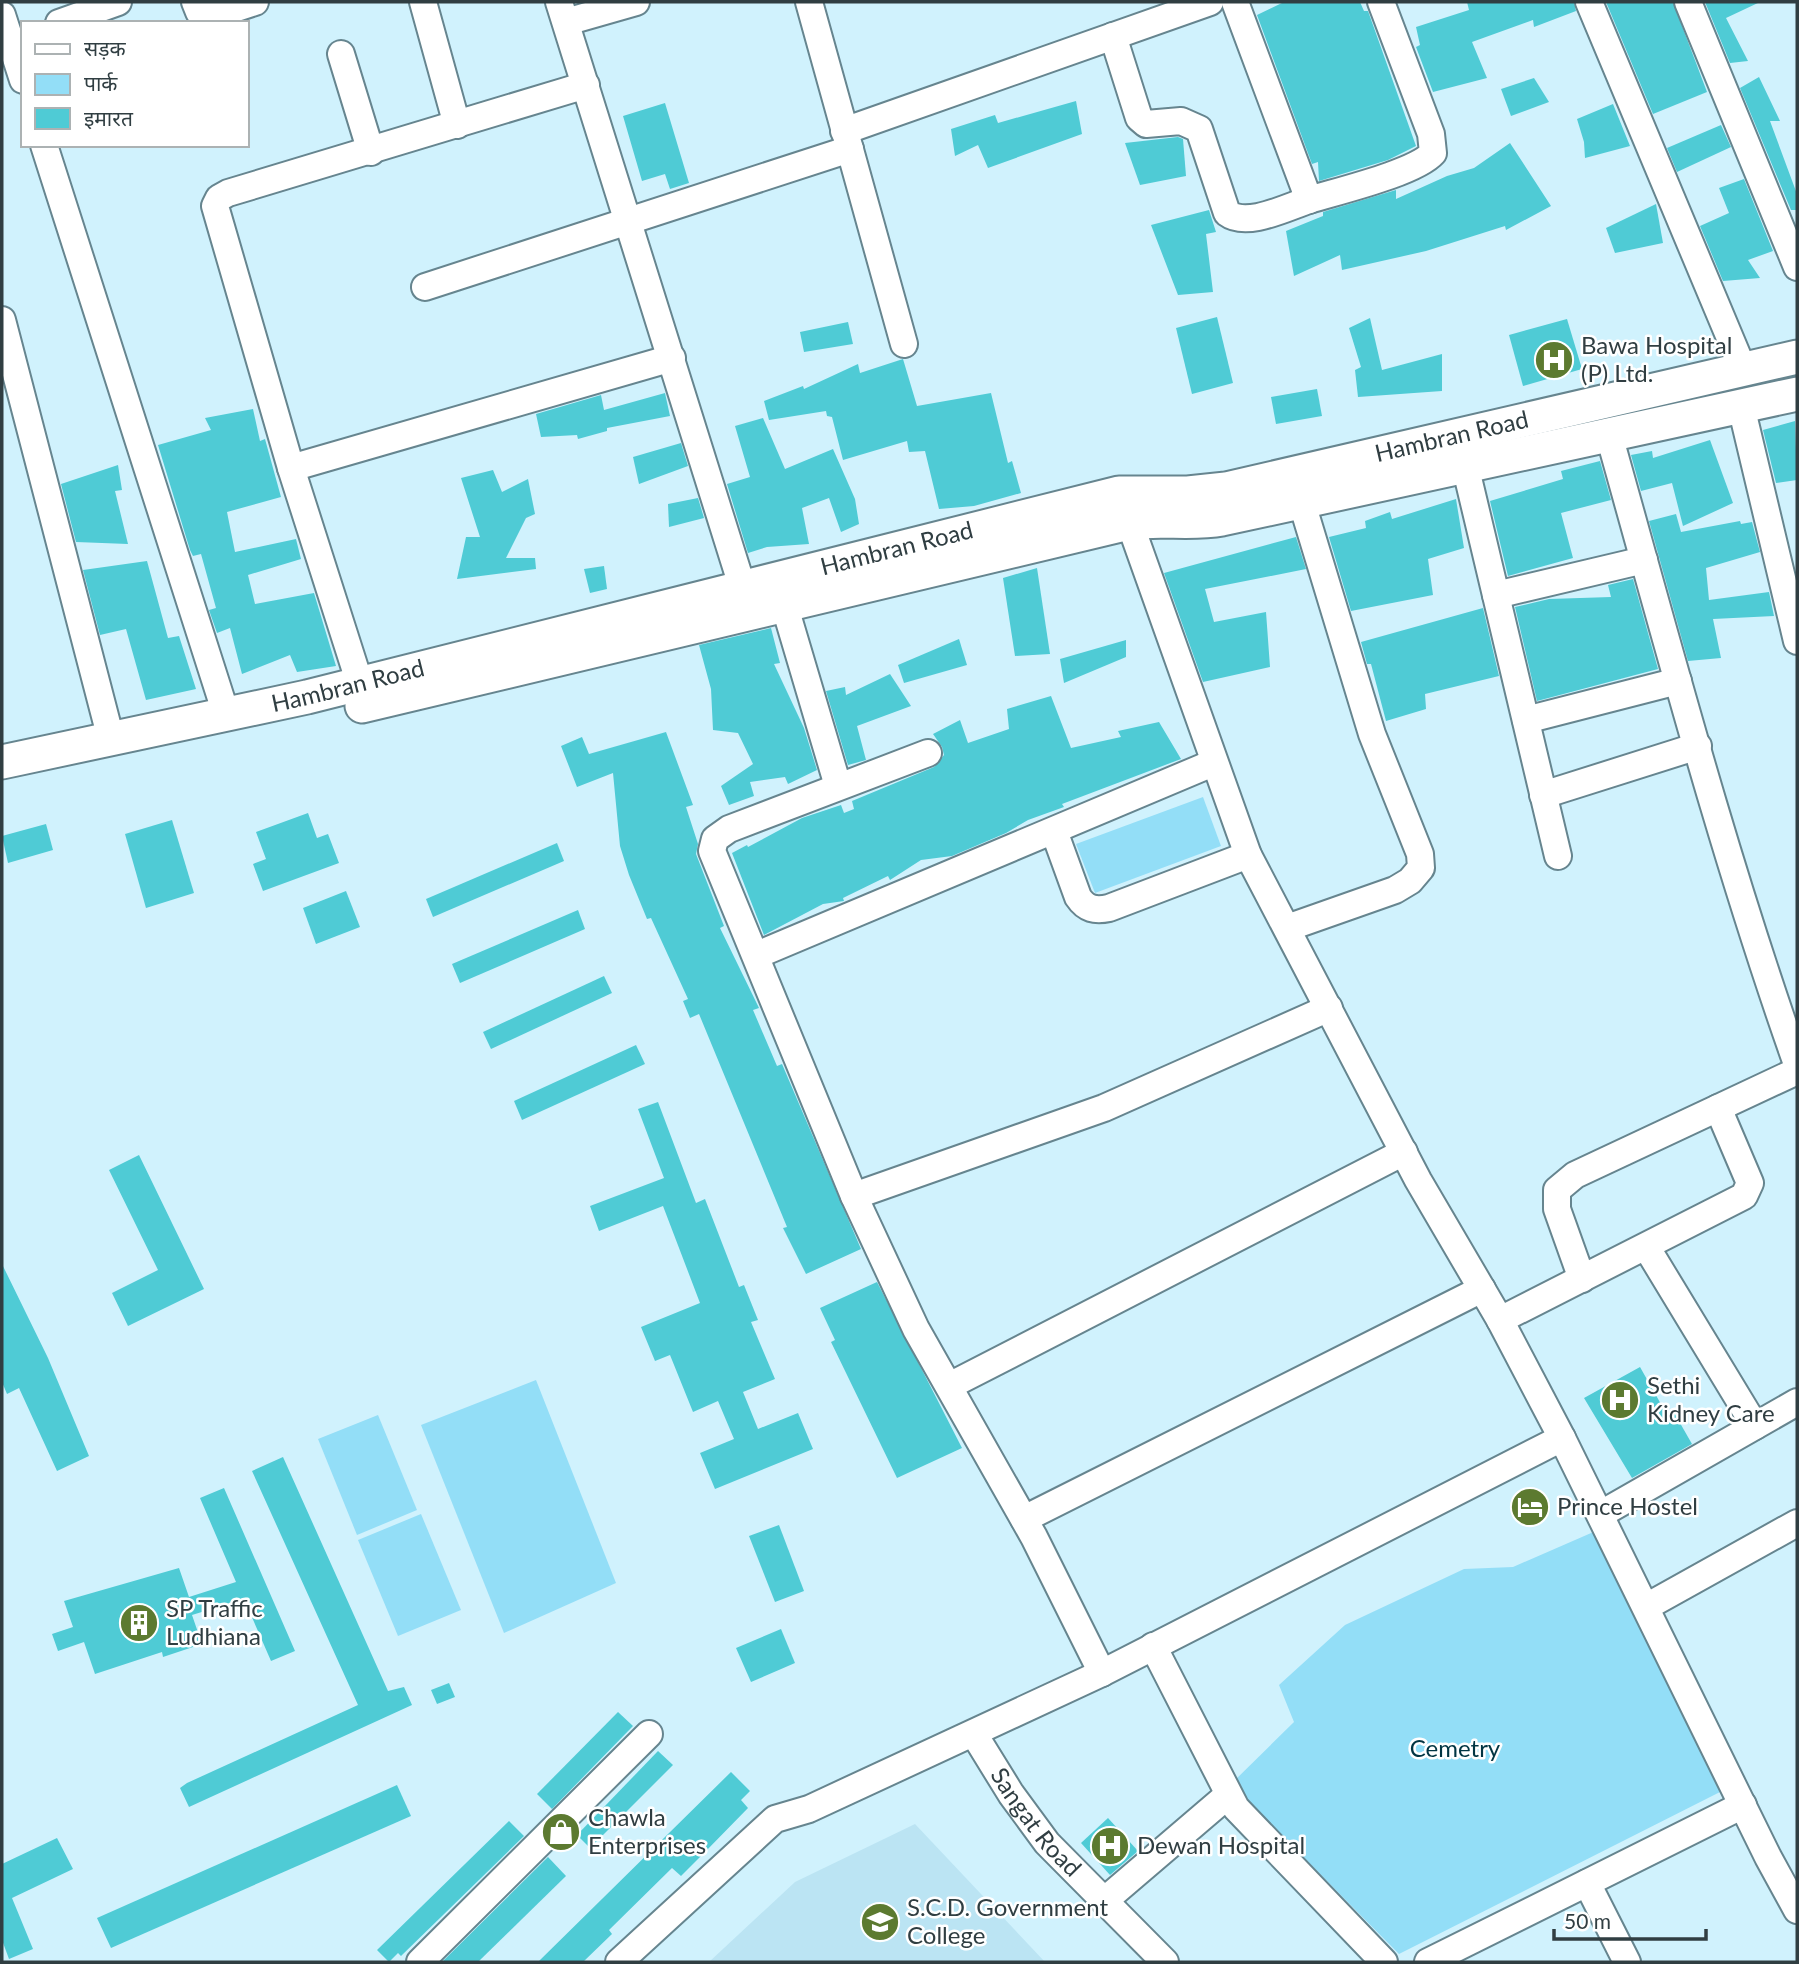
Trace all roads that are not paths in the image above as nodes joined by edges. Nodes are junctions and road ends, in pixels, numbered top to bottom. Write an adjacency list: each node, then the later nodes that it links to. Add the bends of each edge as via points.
1 (118, 2): 13 (street)
2 (195, 2): 3 (street, via 199,12 209,17)
3 (255, 2)
4 (423, 2): 19 (street)
5 (636, 2): 12 (street)
6 (809, 2): 20 (street)
7 (1210, 2): 15 (street)
8 (1235, 2): 23 (street)
9 (1381, 2): 23 (street, via 1431,134 1433,153 1399,171)
10 (1589, 2): 31 (street)
11 (1688, 2): 25 (street)
12 (563, 12): 18 (street)
13 (65, 21)
14 (11, 30): 17 (street)
15 (1114, 36): 20 (street); 23 (street, via 1139,118 1146,124 1188,122 1199,129 1227,214 1253,218)
16 (341, 54): 22 (street)
17 (21, 72)
18 (586, 85): 19 (street); 24 (street)
19 (457, 125): 22 (street)
20 (847, 140): 24 (street); 28 (street)
21 (45, 147): 46 (street)
22 (371, 152): 36 (street, via 228,192 215,206)
23 (1309, 200)
24 (628, 222): 26 (street); 30 (street)
25 (1797, 267)
26 (425, 287)
27 (2, 320): 48 (street)
28 (904, 344)
29 (1797, 357): 31 (main road, Hambran Road)
30 (672, 358): 36 (street); 42 (street)
31 (1743, 369): 38 (main road, Hambran Road, via 1226,489)
32 (1797, 394): 33 (main road, Hambran Road)
33 (1741, 406): 34 (main road, Hambran Road); 43 (street)
34 (1609, 435): 35 (main road, Hambran Road); 39 (street)
35 (1465, 465): 37 (main road, Hambran Road); 41 (street)
36 (291, 468): 45 (street)
37 (1301, 500): 38 (main road, Hambran Road, via 1206,522); 59 (street, via 1372,734 1420,854 1421,868 1395,890)
38 (1124, 508): 40 (main road, Hambran Road); 52 (street)
39 (1644, 560): 41 (street); 44 (street)
40 (780, 592): 42 (main road, Hambran Road); 54 (street)
41 (1496, 595): 47 (street)
42 (747, 600): 45 (main road, Hambran Road); 53 (main road, Hambran Road, via 509,673)
43 (1797, 641)
44 (1678, 681): 47 (street); 49 (street)
45 (360, 684): 46 (main road, Hambran Road)
46 (226, 714): 48 (main road, Hambran Road)
47 (1526, 720): 55 (street)
48 (111, 739): 51 (main road, Hambran Road)
49 (1698, 746): 55 (street); 61 (street)
50 (928, 753): 54 (street)
51 (2, 762)
52 (1213, 763): 56 (street); 57 (street)
53 (2, 785)
54 (838, 786): 60 (street, via 729,829 713,842 712,851)
55 (1544, 795): 58 (street)
56 (1054, 831): 57 (street, via 1078,897 1095,910); 60 (street)
57 (1248, 855): 59 (street)
58 (1558, 856)
59 (1287, 929): 62 (street)
60 (757, 955): 67 (street)
61 (1786, 998): 63 (street)
62 (1329, 1008): 66 (street); 67 (street, via 1104,1108)
63 (1797, 1064)
64 (1797, 1071): 65 (street)
65 (1718, 1108): 68 (street, via 1749,1189 1737,1202); 69 (street, via 1574,1175 1558,1190 1557,1209)
66 (1404, 1152): 70 (street); 72 (street)
67 (854, 1196): 72 (street, via 916,1329)
68 (1647, 1248): 69 (street); 74 (street)
69 (1582, 1279): 71 (street)
70 (1482, 1289): 71 (street); 77 (street)
71 (1500, 1320): 75 (street)
72 (949, 1386): 77 (street)
73 (1797, 1402): 74 (street)
74 (1755, 1426): 76 (street)
75 (1562, 1438): 76 (street); 80 (street)
76 (1601, 1514): 79 (street)
77 (1024, 1519): 81 (street)
78 (1797, 1523): 79 (street)
79 (1646, 1607): 85 (street)
80 (1153, 1646): 81 (street); 84 (street)
81 (1102, 1672): 83 (street)
82 (649, 1734): 89 (street)
83 (974, 1734): 87 (street, Sangat Road, via 1027,1818); 90 (street, via 809,1809 775,1819)
84 (1228, 1795): 87 (street); 92 (street, via 1245,1819)
85 (1742, 1805): 86 (street); 88 (street)
86 (1587, 1883): 93 (street); 94 (street)
87 (1104, 1901): 91 (street, Sangat Road)
88 (1797, 1910)
89 (420, 1962)
90 (620, 1962)
91 (1165, 1962)
92 (1384, 1962)
93 (1428, 1962)
94 (1627, 1962)

